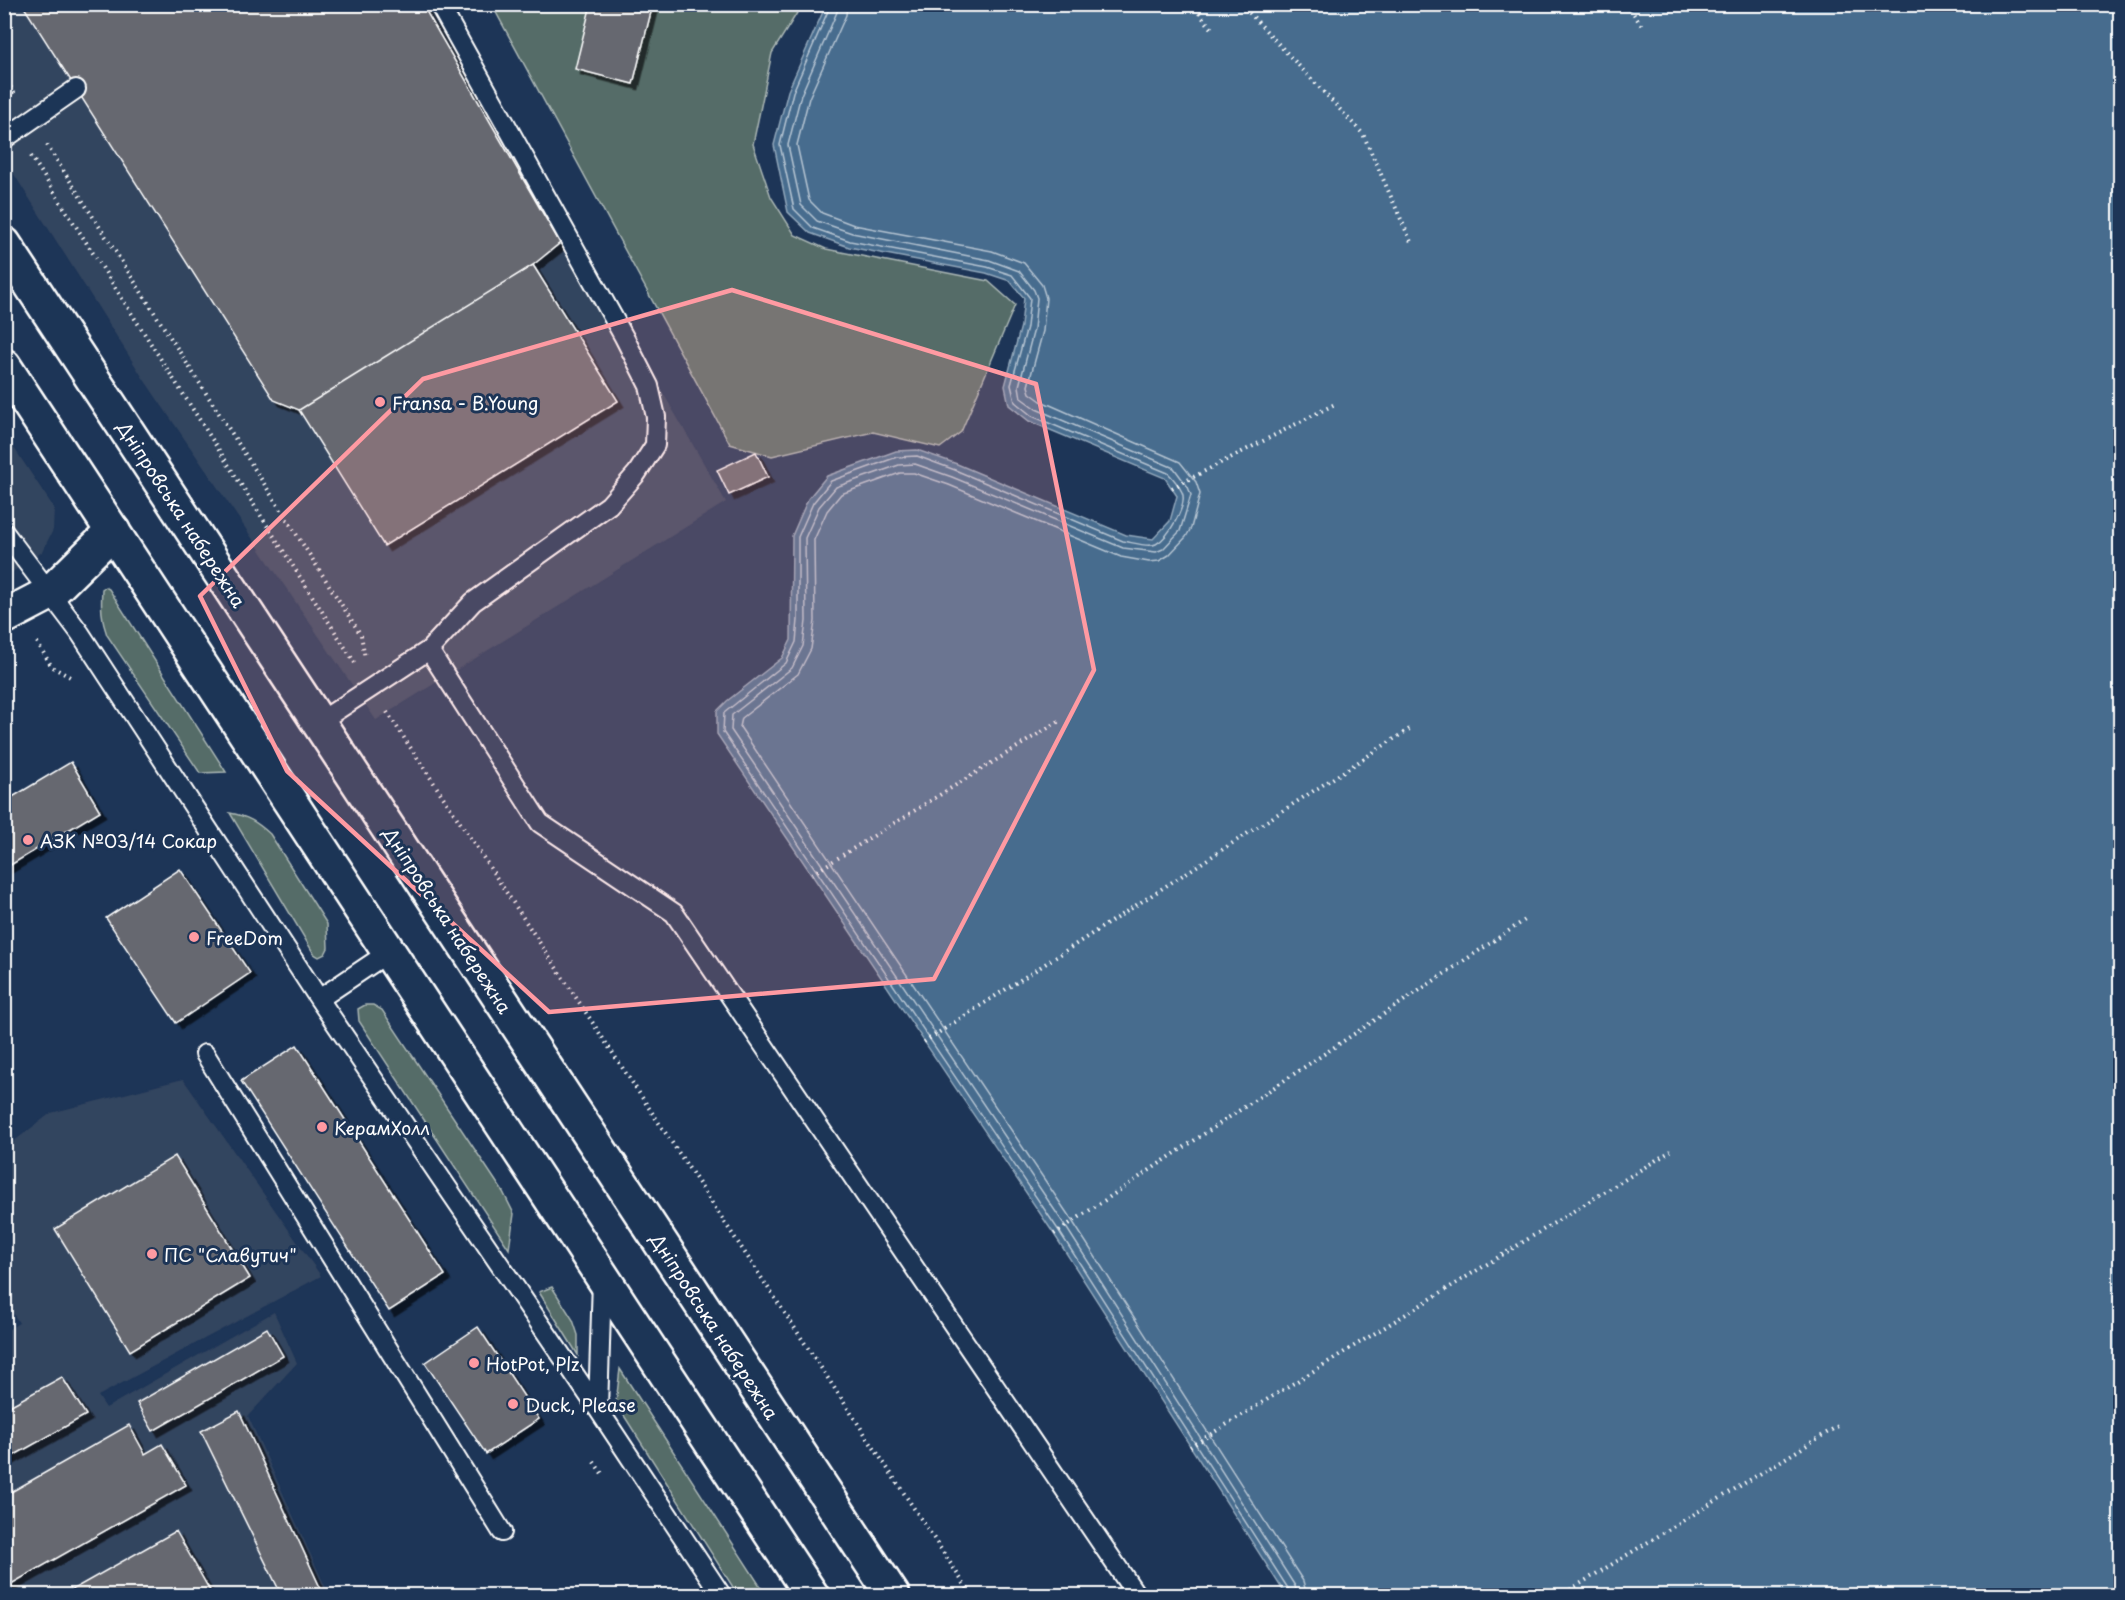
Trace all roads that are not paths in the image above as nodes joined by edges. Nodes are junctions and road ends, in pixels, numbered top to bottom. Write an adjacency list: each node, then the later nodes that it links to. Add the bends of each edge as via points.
1 (439, 4): 10 (lane, via 624,337 648,386 656,417 655,445 609,505 473,602)
2 (76, 89): 3 (lane)
3 (10, 135)
4 (4, 244): 11 (main road, Дніпровська набережна)
5 (4, 366): 6 (main road)
6 (113, 531): 8 (main road); 12 (main road)
7 (4, 532): 8 (lane)
8 (50, 593): 9 (main road); 13 (lane)
9 (4, 617)
10 (429, 650): 11 (lane); 21 (lane, via 540,823 674,913)
11 (319, 722): 20 (main road, Дніпровська набережна)
12 (389, 952): 13 (lane); 15 (main road)
13 (319, 999): 16 (lane)
14 (205, 1054): 17 (lane)
15 (602, 1275): 16 (lane); 19 (main road)
16 (598, 1409): 18 (lane)
17 (502, 1532)
18 (722, 1596)
19 (812, 1596)
20 (893, 1596)
21 (1137, 1596)

